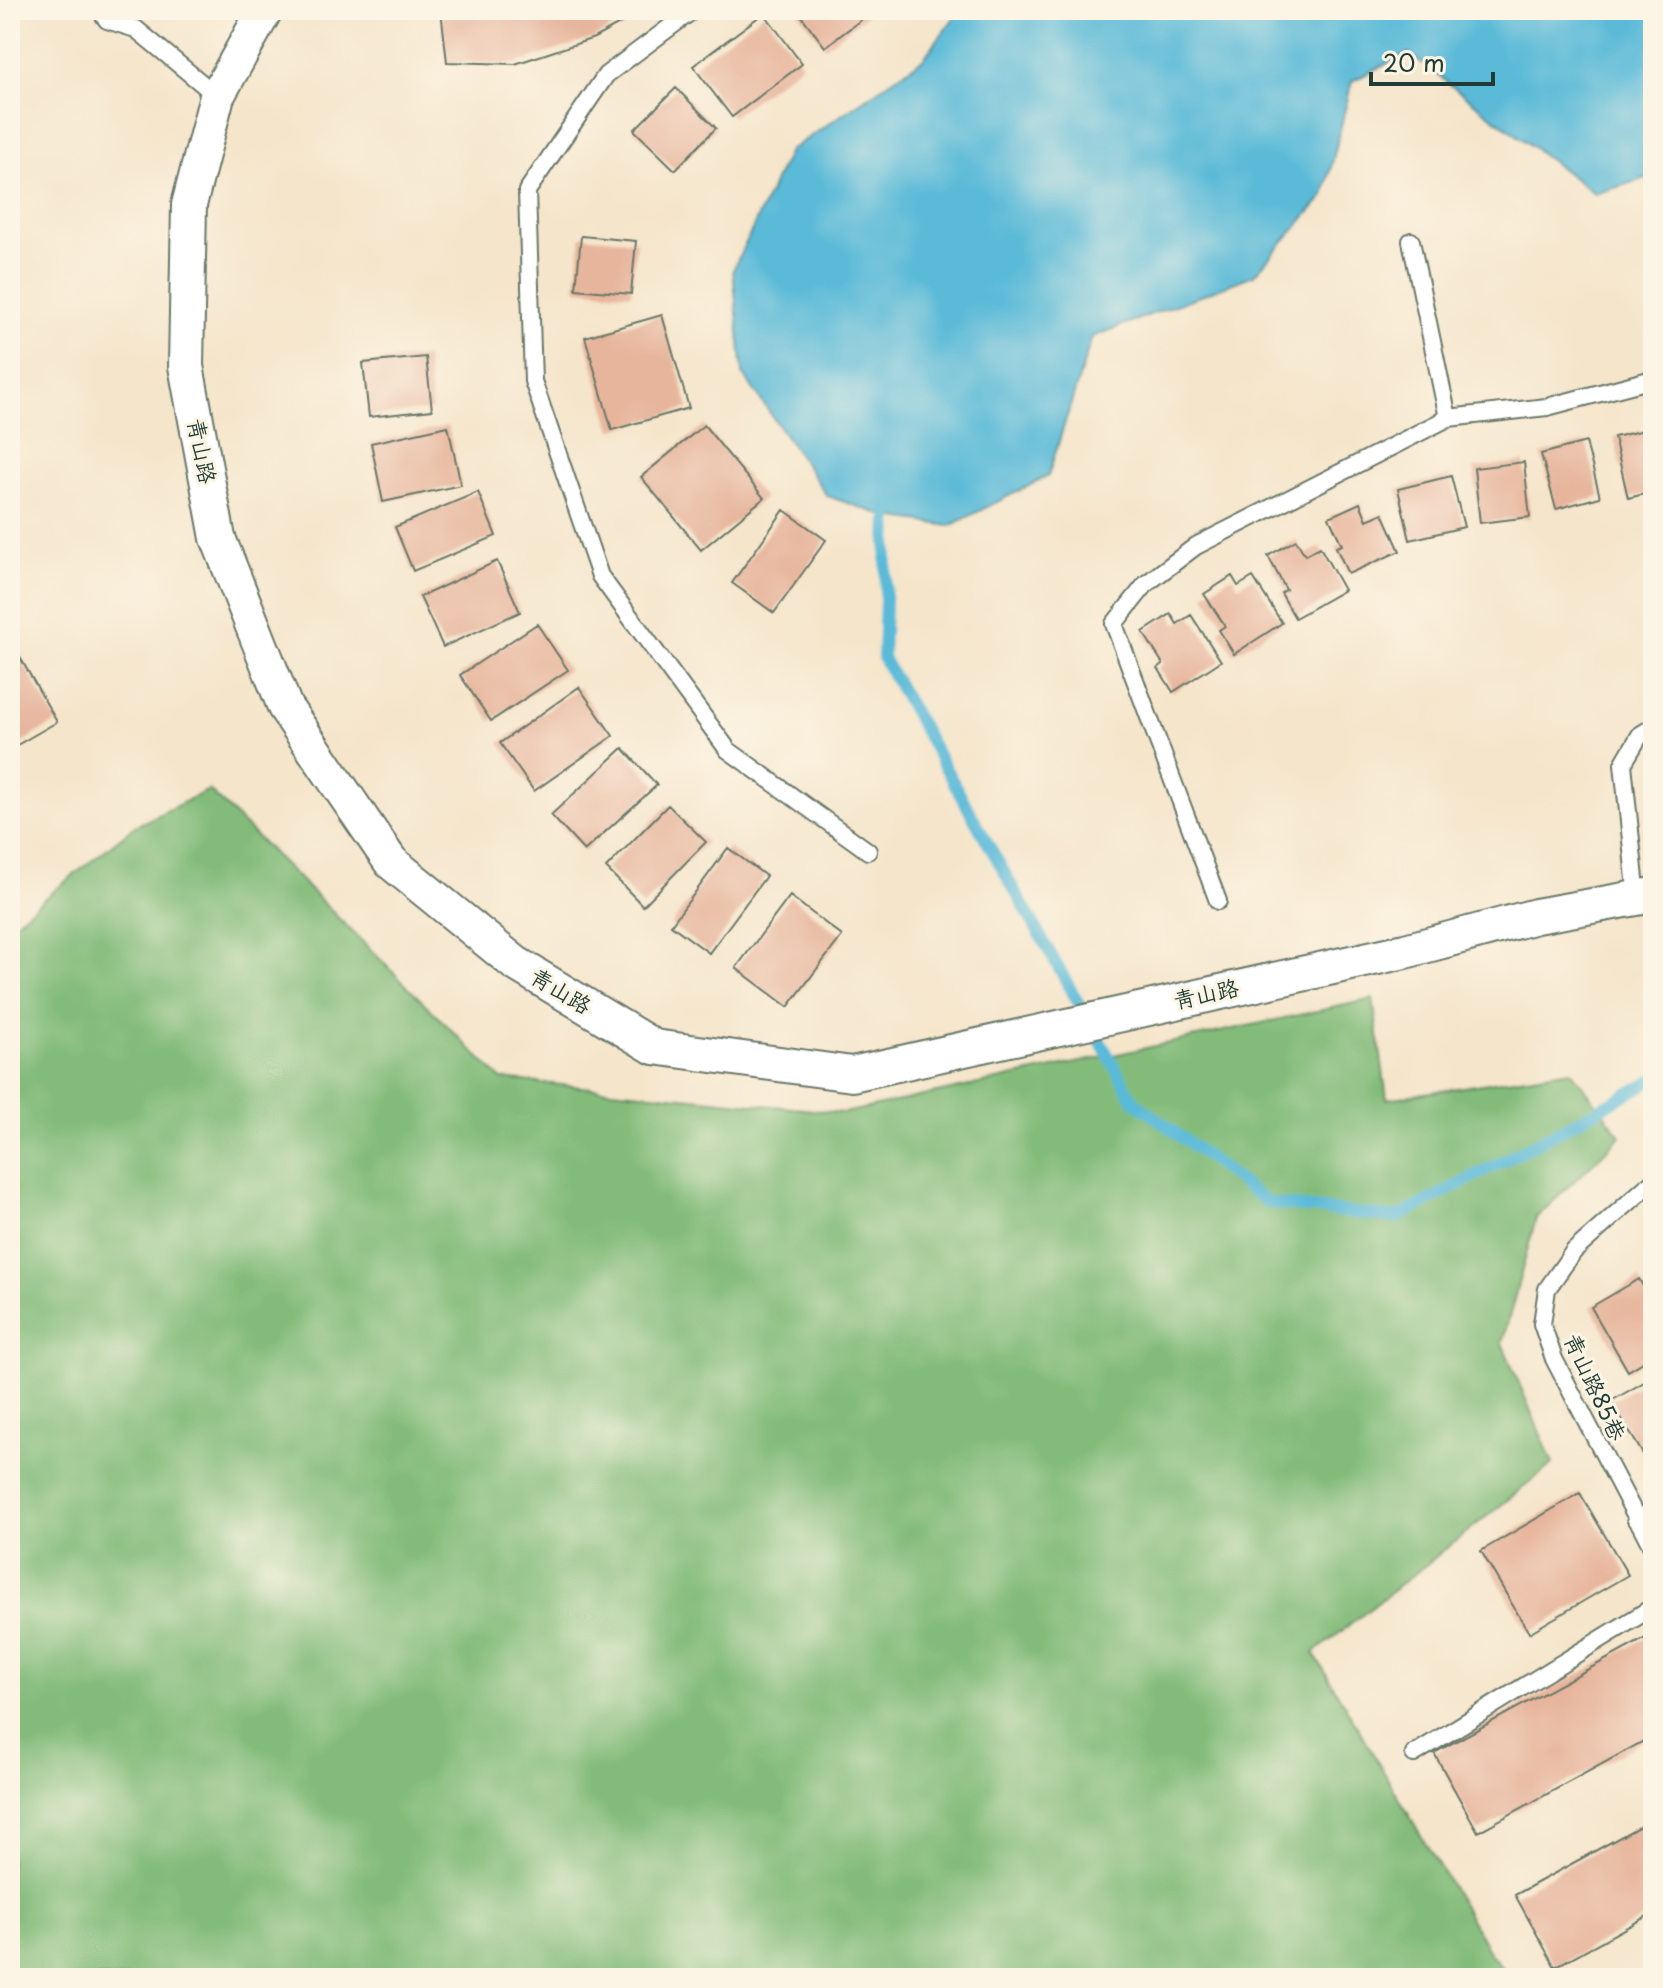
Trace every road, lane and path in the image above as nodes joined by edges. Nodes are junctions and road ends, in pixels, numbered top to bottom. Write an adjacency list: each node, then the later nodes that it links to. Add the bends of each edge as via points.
1 (100, 10): 4 (lane, via 107,20 136,29)
2 (265, 10): 4 (street, 青山路)
3 (693, 10): 9 (lane, via 606,75 527,191 533,381 600,576 728,750)
4 (217, 96): 10 (street, 青山路, via 189,205 186,366 218,538 285,707 391,862 515,963 654,1047 852,1074 1405,951 1536,916)
5 (1411, 241): 7 (lane)
6 (1653, 379): 7 (lane, via 1547,407)
7 (1448, 418): 11 (lane, via 1196,546 1146,584 1114,624)
8 (1653, 727): 10 (lane, via 1640,735 1623,764)
9 (868, 851)
10 (1645, 897)
11 (1218, 901)
12 (1653, 1181): 14 (lane, 青山路85巷, via 1574,1251 1547,1289 1542,1324 1554,1359)
13 (1653, 1510): 14 (lane)
14 (1636, 1520): 15 (lane, 青山路85巷)
15 (1653, 1549)
16 (1653, 1607): 17 (lane)
17 (1414, 1754)

